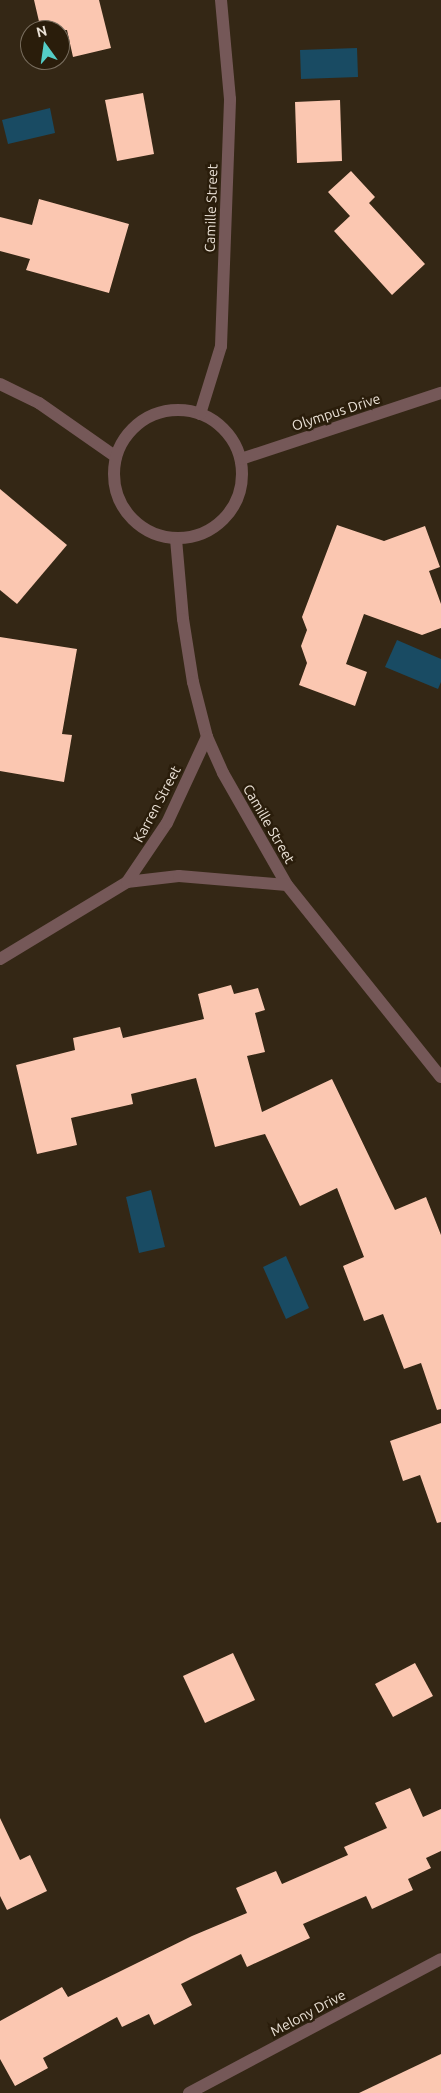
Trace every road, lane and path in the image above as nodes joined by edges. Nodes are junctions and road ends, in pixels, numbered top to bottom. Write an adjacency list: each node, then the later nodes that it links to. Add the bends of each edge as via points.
1 (221, 0): 4 (street, Camille Street, via 230,99 221,346)
2 (0, 384): 5 (street, via 39,404)
3 (441, 393): 6 (street, Olympus Drive)
4 (200, 414): 5 (street, via 179,410 139,422 125,437); 6 (street, via 223,429 232,439)
5 (116, 457): 7 (street, via 113,476 117,495 126,513 157,535)
6 (241, 459): 7 (street, via 238,497 228,514 214,528 196,536)
7 (176, 539): 8 (street, Camille Street, via 183,619 193,682)
8 (207, 736): 9 (street, Karren Street, via 167,823); 10 (street, Camille Street, via 244,815)
9 (127, 882): 10 (street, Karren Street, via 187,877); 11 (street, Karren Street)
10 (287, 885): 12 (street, Camille Street)
11 (0, 958)
12 (441, 1077)
13 (441, 1958): 14 (street, Melony Drive)
14 (189, 2093)

